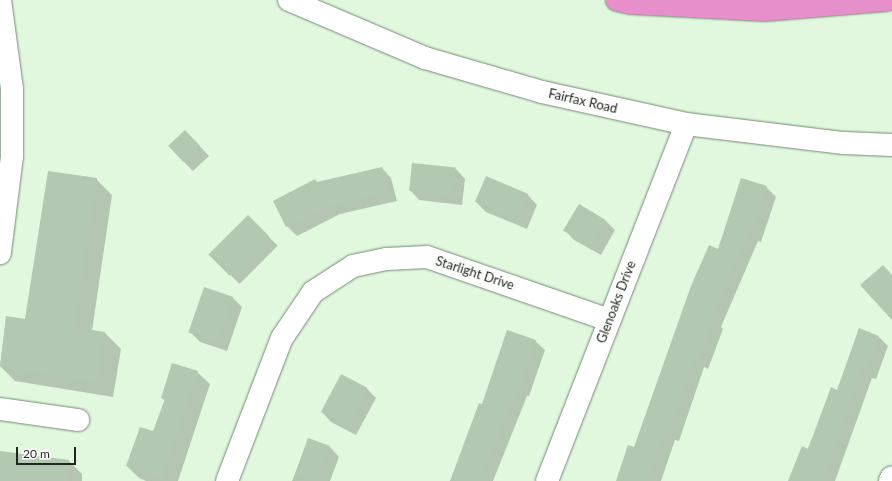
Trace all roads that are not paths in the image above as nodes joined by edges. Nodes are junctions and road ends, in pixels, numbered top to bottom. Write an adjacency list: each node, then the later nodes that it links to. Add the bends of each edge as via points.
1 (0, 0): 7 (street, via 12,89 12,156)
2 (289, 0): 5 (street, Fairfax Road, via 425,58 542,92)
3 (617, 0): 4 (highway, via 631,3 765,10)
4 (887, 0)
5 (686, 124): 6 (street, Fairfax Road, via 844,143); 8 (street, Glenoaks Drive)
6 (892, 145)
7 (0, 253)
8 (610, 320): 12 (street, Starlight Drive, via 427,257 387,259 353,266 313,292 282,338); 13 (street, Glenoaks Drive)
9 (0, 409): 10 (street)
10 (78, 420)
11 (892, 476): 14 (street)
12 (227, 481)
13 (547, 481)
14 (890, 481)

